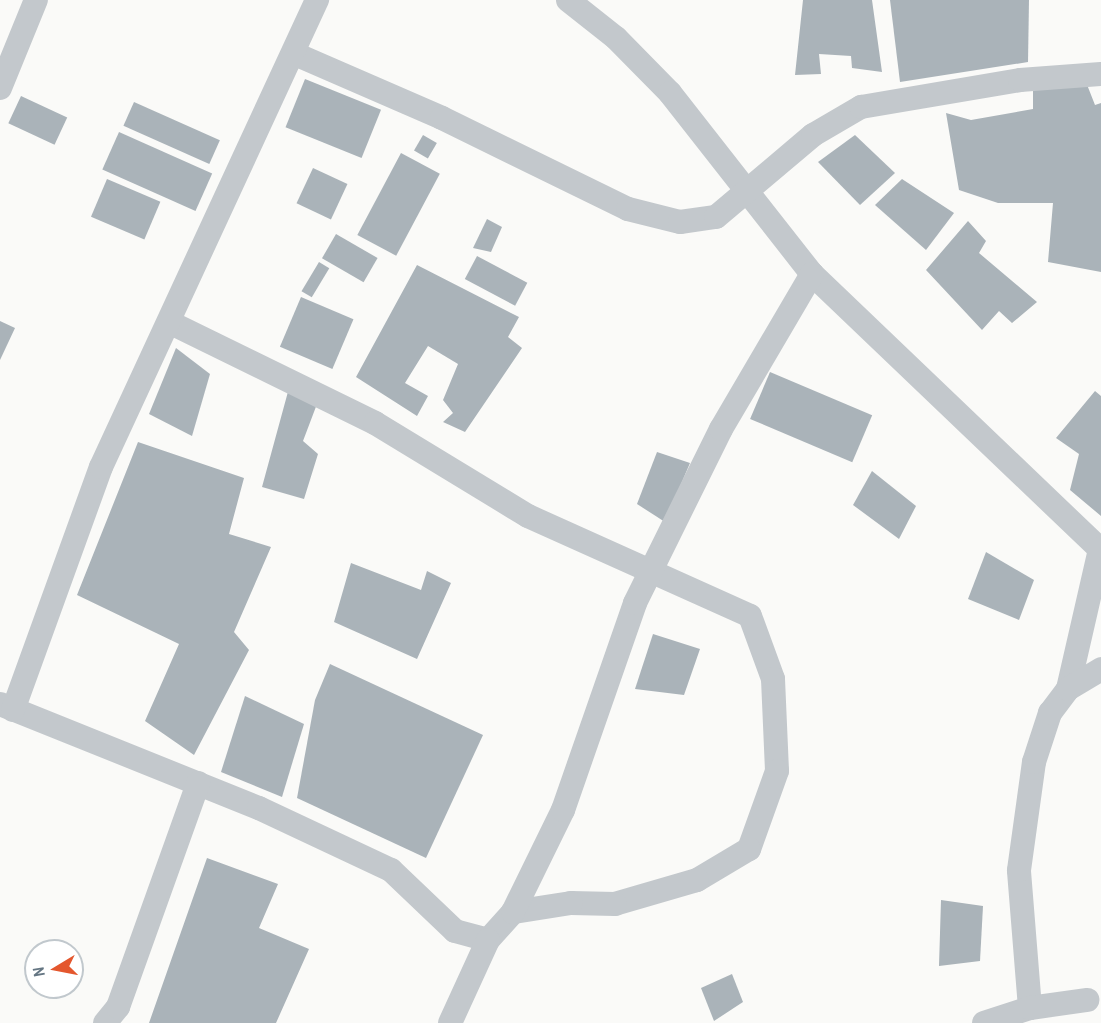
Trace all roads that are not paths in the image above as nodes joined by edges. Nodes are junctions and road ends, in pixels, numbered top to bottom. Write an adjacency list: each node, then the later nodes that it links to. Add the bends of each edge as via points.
1 (36, 0): 6 (street)
2 (317, 0): 4 (street)
3 (568, 0): 7 (street, via 616,38 670,93)
4 (295, 54): 7 (street, via 442,118 628,209 680,222 717,217); 9 (street)
5 (1101, 74): 7 (street, via 1020,80 861,107 813,135)
6 (0, 88)
7 (749, 192): 8 (street)
8 (812, 274): 10 (street); 11 (street, via 722,429)
9 (171, 323): 11 (street, via 375,423 528,516); 14 (street, via 101,467)
10 (1100, 549): 13 (street)
11 (653, 572): 16 (street, via 610,668 563,810); 16 (street, via 750,616 773,679 777,771 749,849 698,880 615,904 571,903)
12 (1101, 669): 13 (street)
13 (1068, 689): 19 (street, via 1050,713 1034,762 1019,870)
14 (6, 707): 15 (street)
15 (198, 783): 17 (street, via 391,870 455,931); 20 (street, via 118,1007)
16 (513, 912): 17 (street)
17 (488, 940): 21 (street)
18 (1087, 1000): 19 (street)
19 (1030, 1008): 22 (street)
20 (105, 1023)
21 (450, 1023)
22 (984, 1023)

